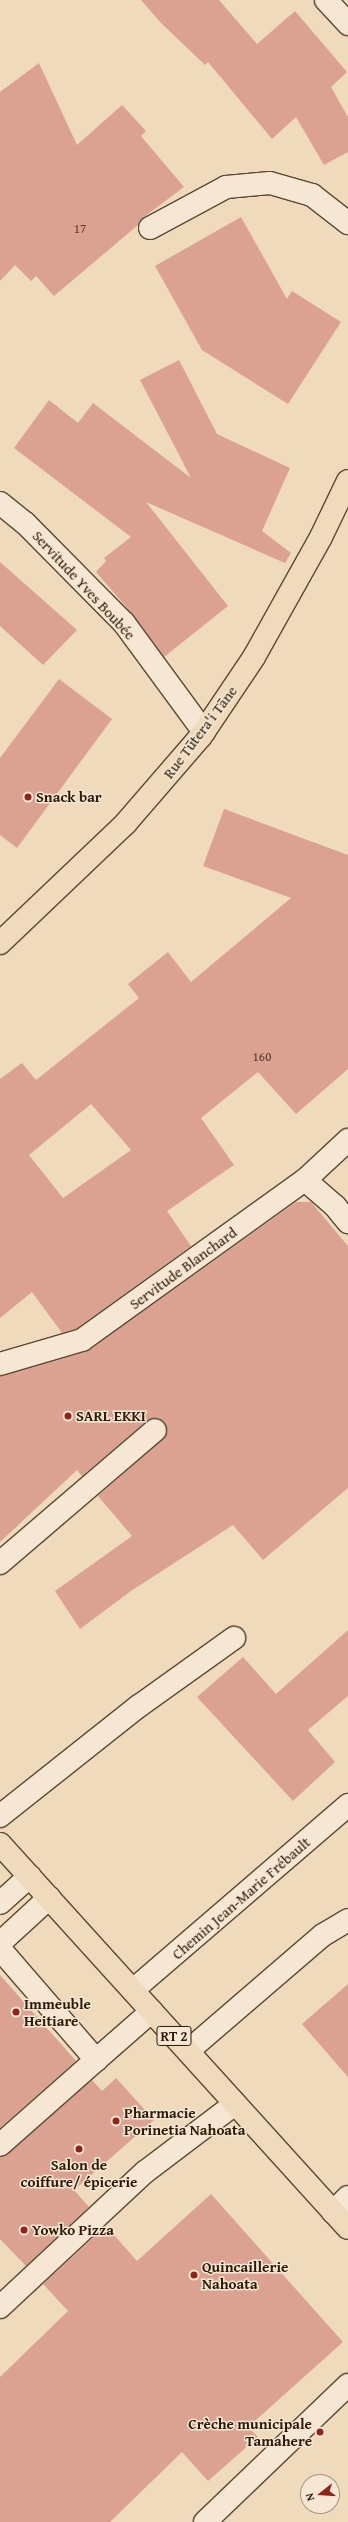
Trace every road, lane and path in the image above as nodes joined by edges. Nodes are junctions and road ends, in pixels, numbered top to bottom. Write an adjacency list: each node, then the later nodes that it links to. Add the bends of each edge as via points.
1 (326, 0): 2 (street)
2 (348, 24)
3 (348, 223): 4 (street, via 312,196 270,183 226,187)
4 (150, 228)
5 (348, 481): 7 (main road, Rue Tūtera'i Tāne, via 321,537 254,657)
6 (0, 503): 7 (street, Servitude Yves Boubée, via 25,523 124,623)
7 (204, 732): 8 (main road, Rue Tūtera'i Tāne, via 175,769 125,824)
8 (0, 943)
9 (348, 1140): 10 (street, Servitude Blanchard)
10 (305, 1180): 11 (street, via 335,1206); 12 (street, Servitude Blanchard, via 82,1340)
11 (348, 1222)
12 (0, 1364)
13 (155, 1430): 14 (street)
14 (0, 1563)
15 (234, 1638): 17 (street, via 139,1706)
16 (348, 1805): 25 (street, Chemin Jean-Marie Frébault)
17 (0, 1816)
18 (0, 1844): 19 (main road, RT 2)
19 (30, 1876): 20 (main road, RT 2); 21 (street)
20 (49, 1898): 23 (street); 25 (main road, RT 2)
21 (0, 1903)
22 (348, 1920): 27 (street, via 323,1935)
23 (0, 1943)
24 (0, 1949): 28 (street)
25 (133, 1990): 26 (main road, RT 2)
26 (152, 2011): 27 (main road, RT 2); 28 (street)
27 (188, 2051): 29 (main road, RT 2)
28 (96, 2060): 30 (street)
29 (235, 2104): 31 (main road, RT 2); 33 (street, via 145,2172)
30 (0, 2145)
31 (341, 2204): 32 (main road, RT 2)
32 (348, 2228)
33 (0, 2307)
34 (348, 2385): 35 (street)
35 (205, 2522)

